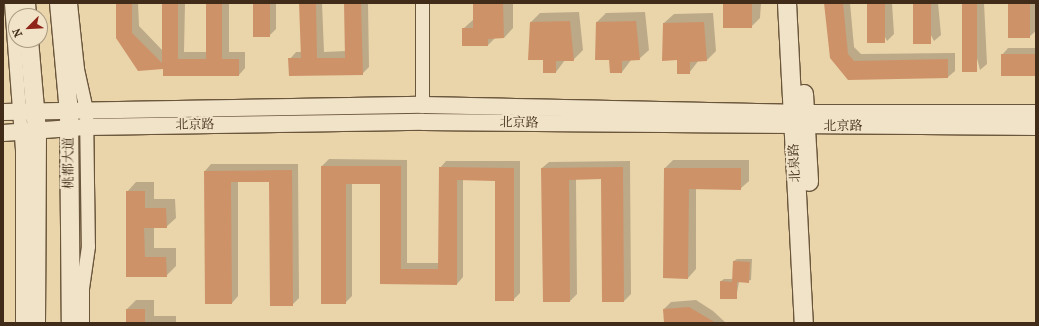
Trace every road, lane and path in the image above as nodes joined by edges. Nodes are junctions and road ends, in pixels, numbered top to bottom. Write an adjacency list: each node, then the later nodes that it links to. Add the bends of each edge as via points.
1 (11, 3): 9 (street)
2 (59, 3): 13 (main road, 桃都大道)
3 (70, 3): 13 (street, via 77,69)
4 (422, 3): 8 (street)
5 (786, 3): 12 (main road, 北泉路)
6 (799, 3): 12 (main road, 北泉路)
7 (29, 48): 9 (main road)
8 (422, 105): 12 (street, 北京路); 13 (street, 北京路)
9 (28, 111): 10 (street, 北京路); 13 (street, 北京路); 15 (main road)
10 (3, 112)
11 (1036, 113): 12 (street, 北京路)
12 (799, 119): 13 (street, 北京路, via 423,122); 14 (street, 北京路); 21 (main road, 北泉路); 22 (main road, 北泉路)
13 (77, 120): 15 (street, 北京路); 19 (main road, 桃都大道); 20 (street, via 88,246 82,288)
14 (1036, 127)
15 (29, 132): 16 (street, 北京路); 17 (street); 18 (main road)
16 (3, 133)
17 (22, 323)
18 (36, 323)
19 (71, 323)
20 (82, 323)
21 (804, 323)
22 (816, 323)

